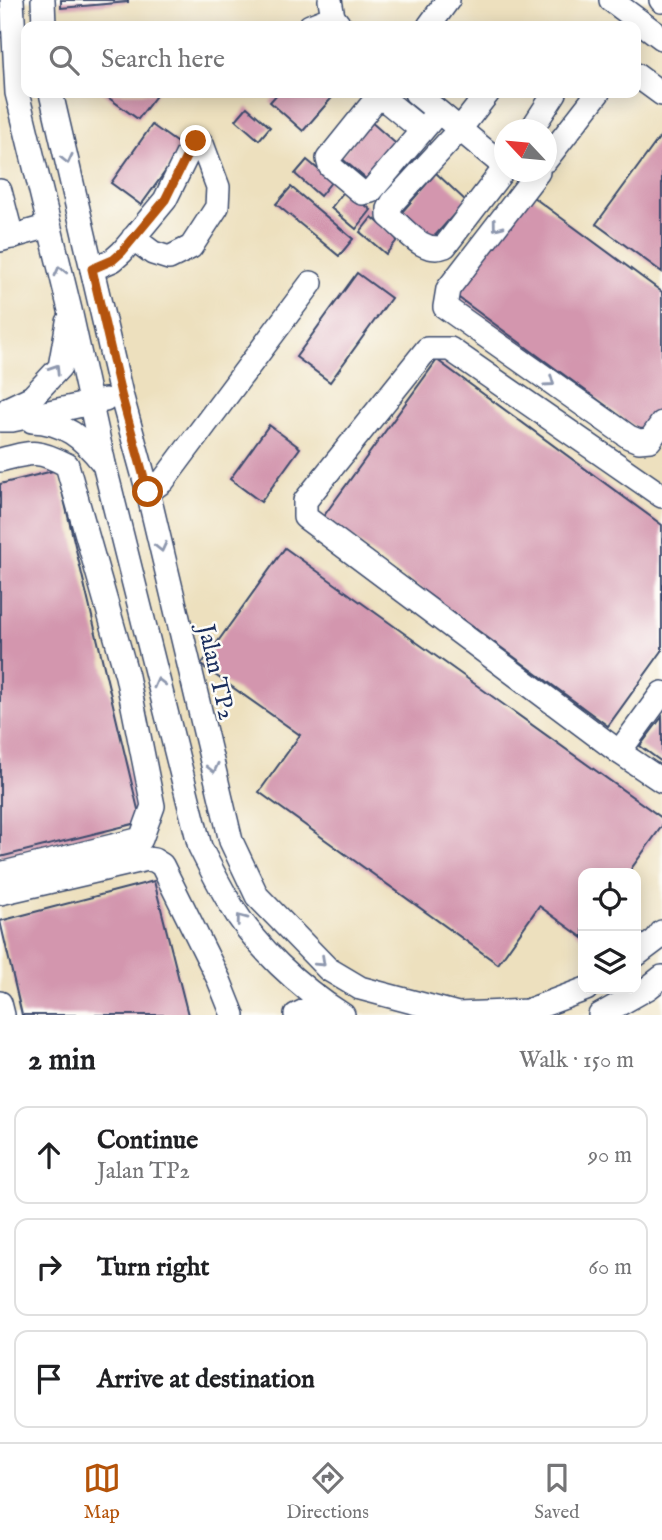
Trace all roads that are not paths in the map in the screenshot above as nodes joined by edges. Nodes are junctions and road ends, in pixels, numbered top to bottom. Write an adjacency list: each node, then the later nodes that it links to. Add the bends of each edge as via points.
1 (12, 0): 10 (street)
2 (43, 0): 5 (street)
3 (448, 0): 6 (street)
4 (611, 0): 7 (street)
5 (44, 21)
6 (433, 21)
7 (633, 21)
8 (641, 79): 9 (street)
9 (662, 94)
10 (8, 95): 27 (street)
11 (52, 98): 30 (street, Jalan TP2, one-way to 30)
12 (377, 98): 20 (street, via 328,159 330,166 362,192 371,191)
13 (385, 98): 20 (street)
14 (422, 98): 18 (street)
15 (484, 98): 21 (street)
16 (552, 98): 19 (street)
17 (594, 98): 22 (street)
18 (438, 112): 20 (street); 21 (street)
19 (538, 119)
20 (422, 130)
21 (460, 130): 23 (street); 24 (street, via 389,209 389,216 426,248 436,250 445,246)
22 (557, 147)
23 (494, 158)
24 (494, 181)
25 (530, 182): 36 (street, one-way to 36, via 448,289 445,307 629,437 650,440)
26 (0, 191): 29 (street)
27 (49, 226): 29 (street); 32 (street, one-way to 27)
28 (133, 238): 28 (street, via 165,200 192,145 196,141 202,144 218,187 217,206 191,247 169,258); 30 (street, via 113,260)
29 (6, 239)
30 (92, 269): 33 (street, Jalan TP2)
31 (311, 283): 39 (street, via 163,481)
32 (70, 310): 34 (street); 35 (street, one-way to 32, via 32,397 60,367)
33 (119, 386): 34 (street); 39 (street, Jalan TP2)
34 (89, 397): 35 (street); 38 (street)
35 (5, 414): 38 (street, via 52,422 86,442)
36 (662, 423)
37 (0, 460): 44 (street, via 32,452 67,465 127,676 153,806 141,839)
38 (104, 464): 50 (street, one-way to 38, via 270,956 229,902 200,847)
39 (148, 492): 49 (street, Jalan TP2, one-way to 49, via 231,841 257,896 328,969 360,988 458,1014 527,1011)
40 (662, 496): 42 (street, via 450,349 427,349 305,501 305,517)
41 (662, 693): 42 (street)
42 (619, 752): 43 (street)
43 (662, 781)
44 (0, 874)
45 (0, 893): 53 (street, via 155,860 162,865)
46 (662, 932): 47 (street)
47 (641, 951)
48 (662, 977): 56 (street)
49 (578, 992)
50 (323, 1002): 54 (street); 55 (street)
51 (0, 1003): 52 (street)
52 (3, 1015)
53 (233, 1015)
54 (296, 1015)
55 (344, 1015)
56 (600, 1015)

